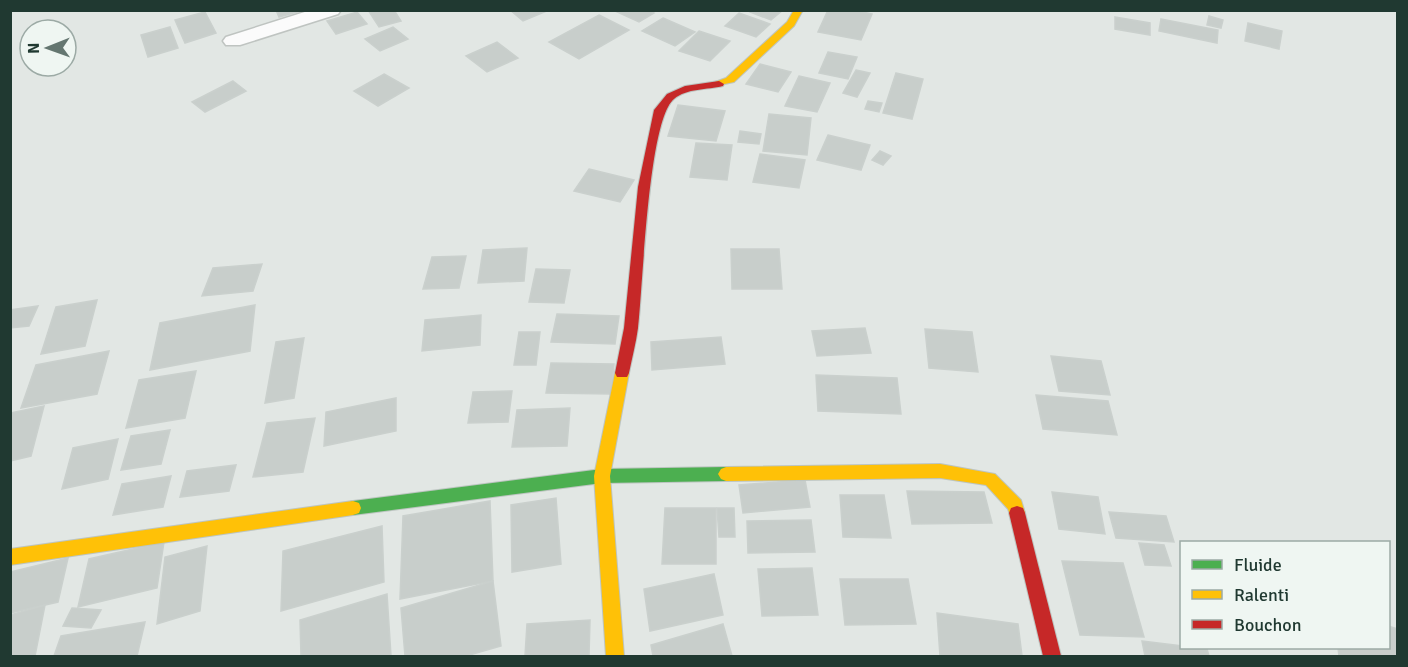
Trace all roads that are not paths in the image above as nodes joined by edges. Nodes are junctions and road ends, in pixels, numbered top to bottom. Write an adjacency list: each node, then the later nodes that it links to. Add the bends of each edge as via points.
1 (332, 10): 3 (street)
2 (800, 10): 4 (street, via 791,24 730,80 715,86 689,88 671,96 658,110 644,187 631,328)
3 (233, 41)
4 (602, 476): 5 (street); 6 (street); 7 (street, via 940,471 990,479 1015,505)
5 (10, 557)
6 (615, 657)
7 (1052, 657)

